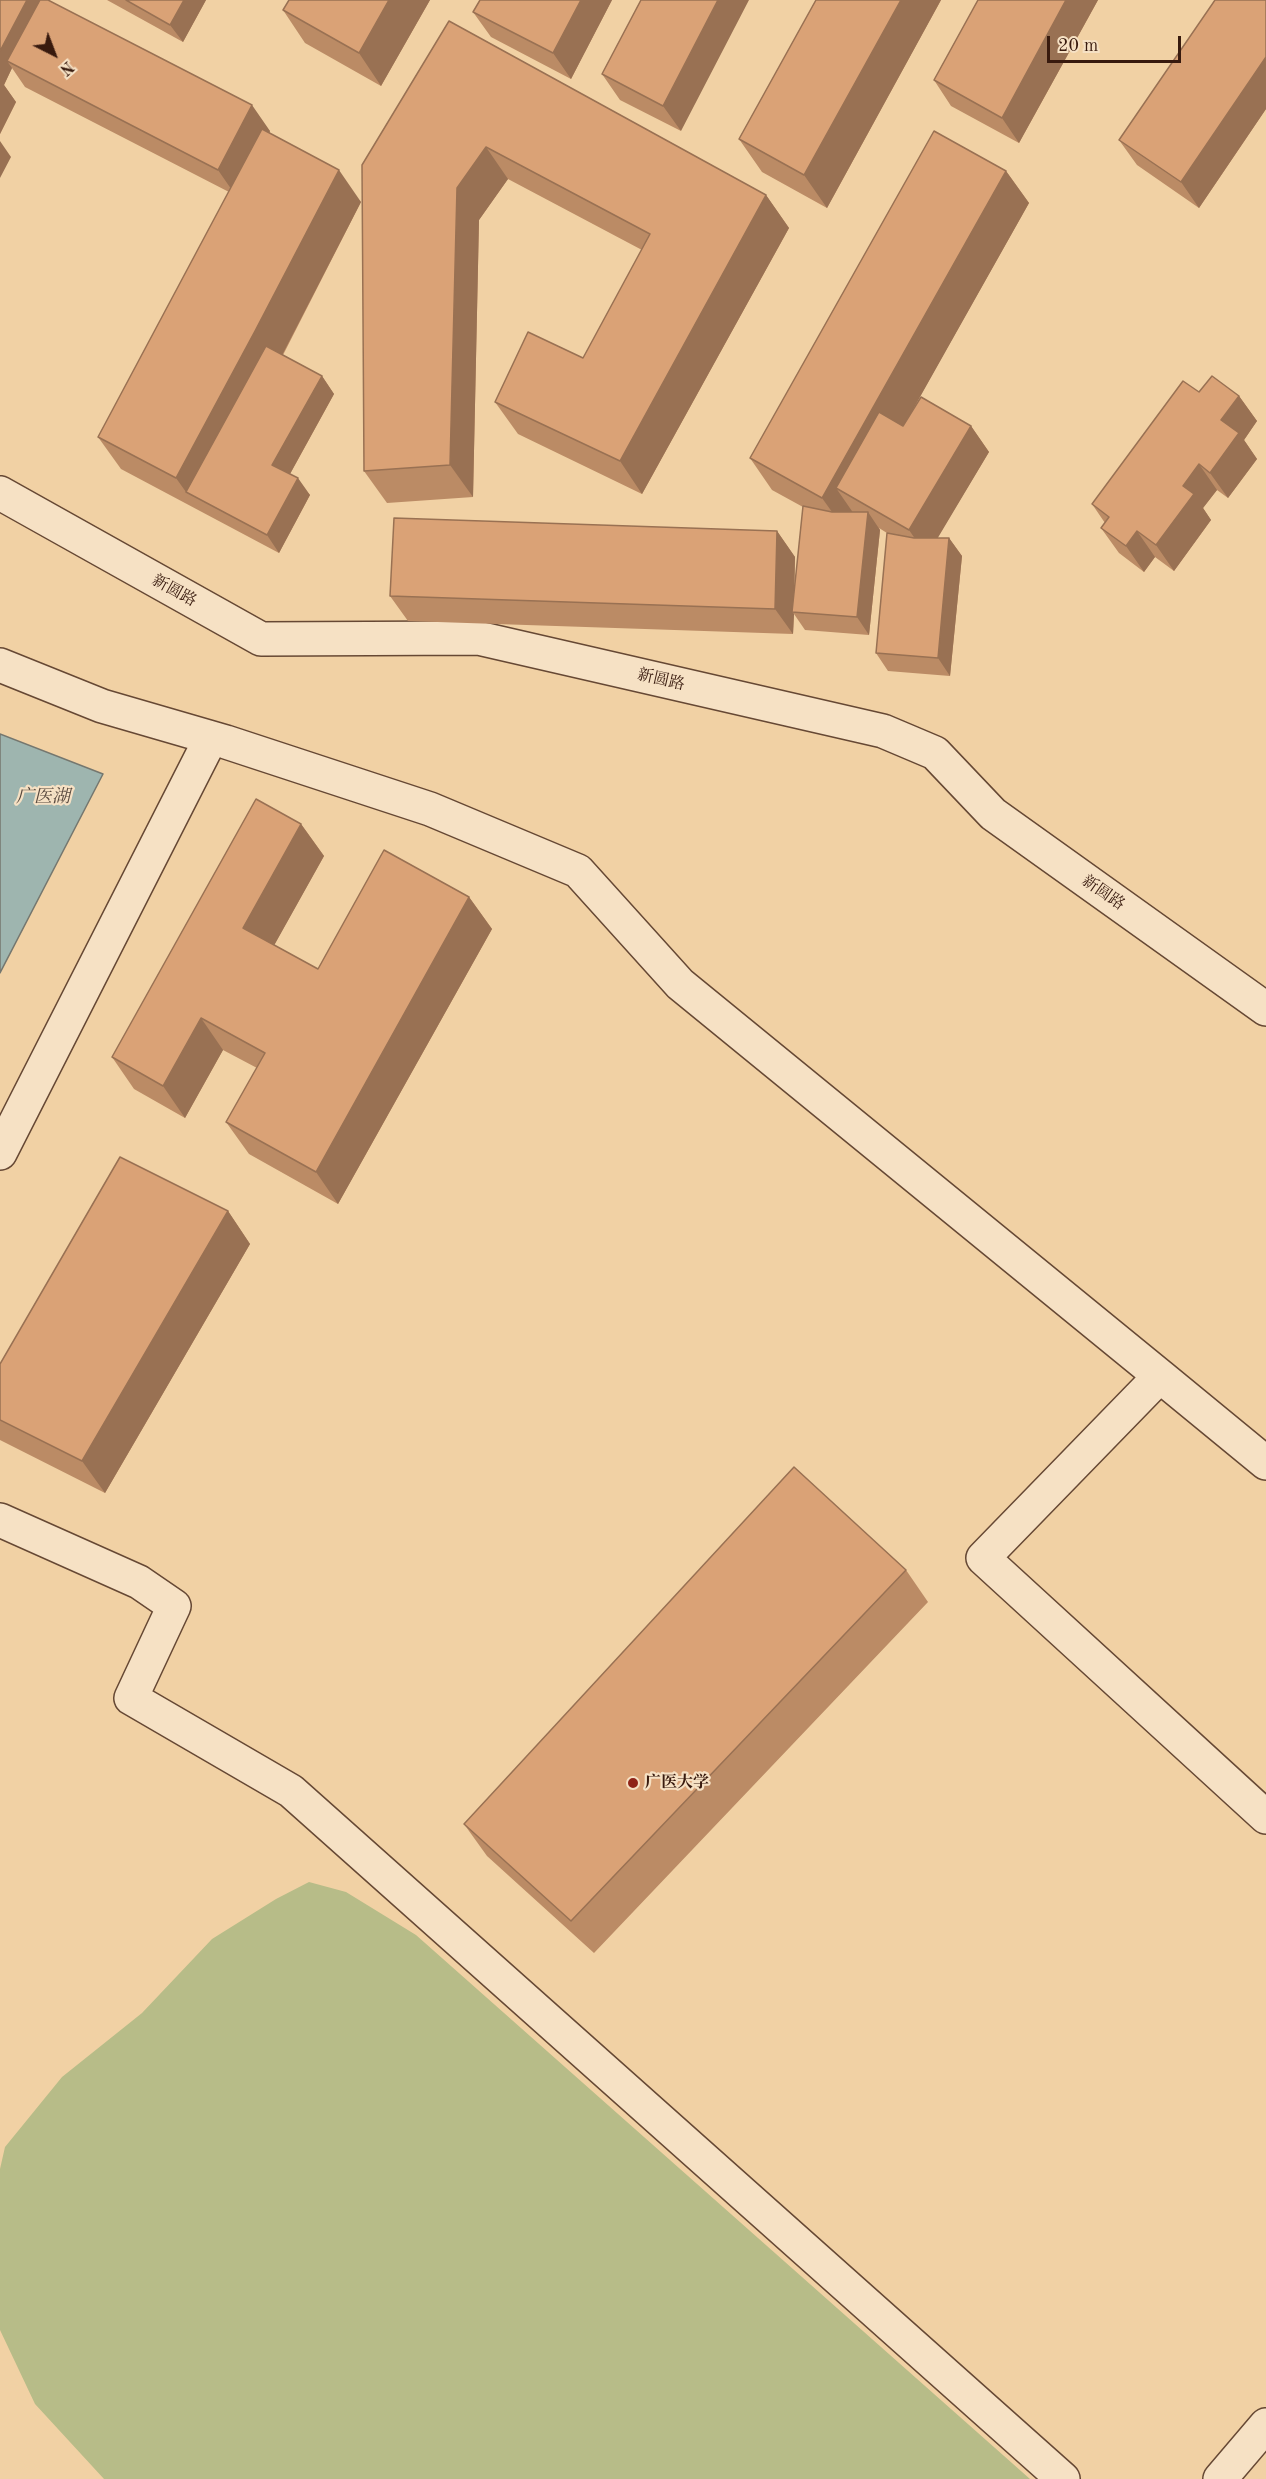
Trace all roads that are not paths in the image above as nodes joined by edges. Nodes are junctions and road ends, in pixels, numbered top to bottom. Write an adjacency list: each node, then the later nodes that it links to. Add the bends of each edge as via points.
1 (0, 493): 4 (street, 新圆路, via 261,639 478,638 883,731 935,753 993,814)
2 (0, 665): 3 (street, via 102,706)
3 (211, 738): 5 (street); 6 (street, via 430,809 578,871 680,984)
4 (1266, 1009)
5 (0, 1153)
6 (1160, 1376): 7 (street); 9 (street, via 983,1558)
7 (1266, 1463)
8 (0, 1520): 11 (street, via 139,1582 174,1606 131,1698 291,1791)
9 (1266, 1816)
10 (1266, 2425): 12 (street)
11 (1062, 2479)
12 (1220, 2479)

